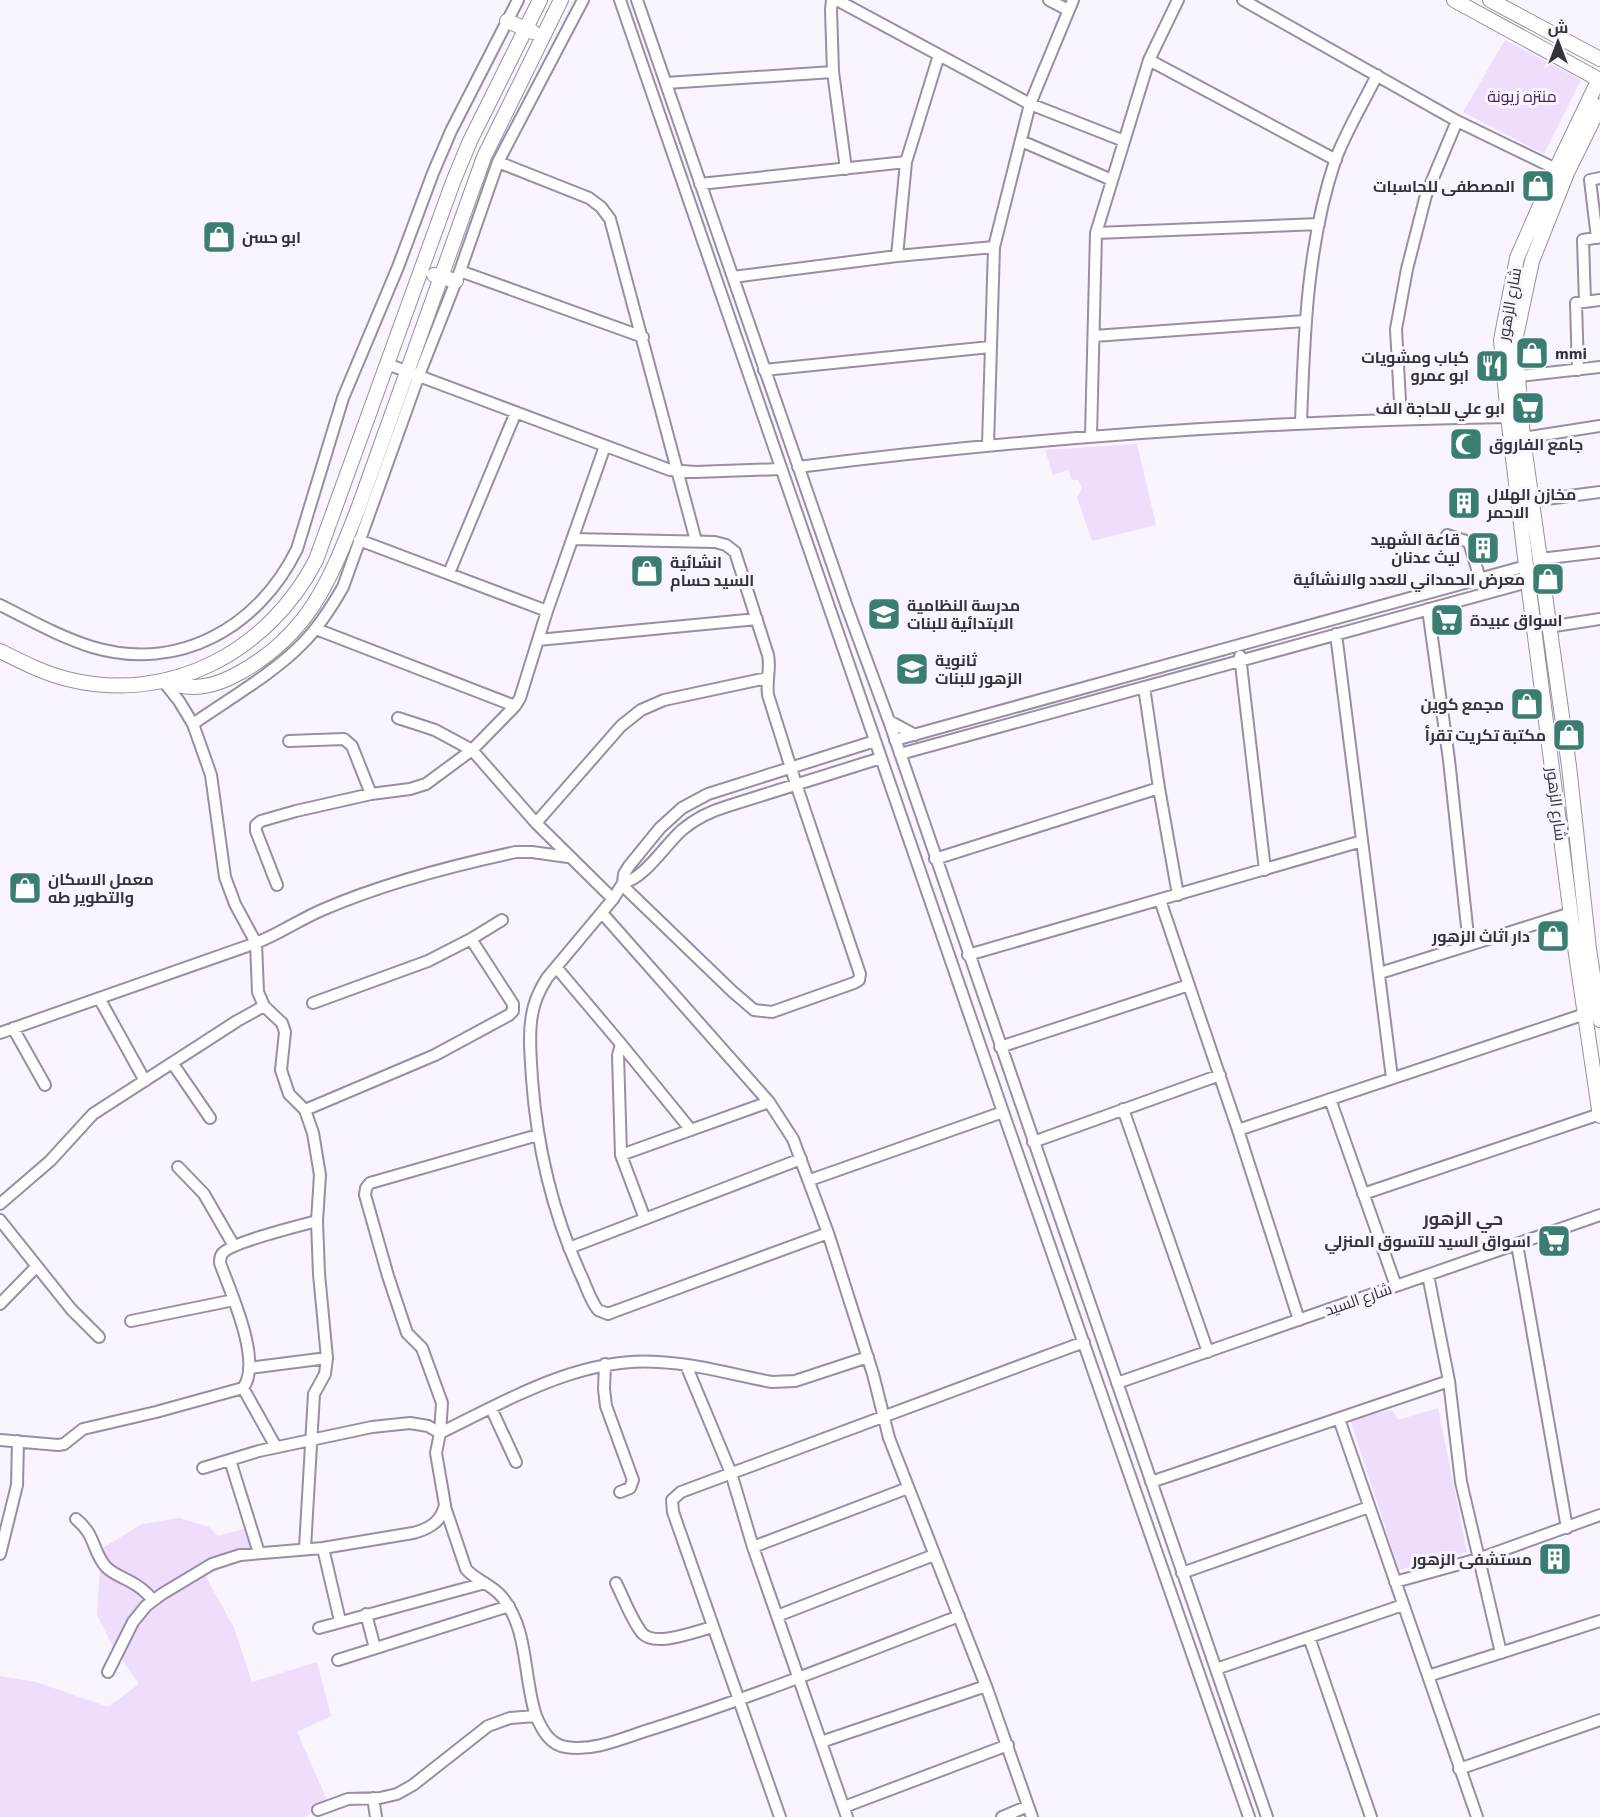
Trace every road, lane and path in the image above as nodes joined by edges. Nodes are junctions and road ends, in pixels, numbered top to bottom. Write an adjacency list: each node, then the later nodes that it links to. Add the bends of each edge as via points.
1 (518, 0): 15 (street)
2 (540, 0): 17 (main road)
3 (561, 0): 18 (main road)
4 (583, 0): 34 (street)
5 (620, 0): 23 (street)
6 (637, 0): 21 (street)
7 (832, 0): 16 (street)
8 (1049, 0): 14 (street)
9 (1178, 0): 22 (street)
10 (1243, 0): 25 (street)
11 (1454, 0): 26 (main road)
12 (1490, 0): 20 (main road)
13 (842, 3): 16 (street); 19 (street)
14 (1071, 5): 28 (street)
15 (507, 21): 17 (main road); 90 (street, via 442,152 343,398 297,549 264,600 232,627 195,645 134,654 93,648)
16 (832, 24): 24 (street)
17 (525, 29): 18 (main road); 48 (main road, via 470,141)
18 (543, 37): 50 (main road, via 484,157)
19 (939, 55): 28 (street); 35 (street)
20 (1600, 59)
21 (658, 60): 23 (street); 27 (street)
22 (1149, 60): 32 (street); 33 (street)
23 (643, 65): 74 (street)
24 (833, 72): 27 (street); 36 (street)
25 (1377, 75): 30 (street); 33 (street)
26 (1599, 80): 37 (main road, شارع الزهور)
27 (666, 83): 40 (street)
28 (1030, 104): 31 (street); 32 (street)
29 (1600, 106): 47 (main road, شارع الزهور, via 1567,173)
30 (1457, 121): 37 (street); 66 (street, via 1426,195 1407,269 1396,329)
31 (1021, 141): 39 (street); 44 (street)
32 (1124, 141): 39 (street)
33 (1336, 160): 41 (street)
34 (498, 162): 49 (street); 56 (street, via 588,198 601,207 610,219)
35 (906, 162): 36 (street); 45 (street)
36 (846, 169): 40 (street)
37 (1556, 169): 46 (main road, شارع الزهور)
38 (1600, 178): 43 (street, via 1590,180)
39 (1112, 180): 42 (street)
40 (700, 184): 51 (street)
41 (1319, 224): 42 (street); 54 (street)
42 (1096, 233): 55 (street)
43 (1599, 237): 53 (street, via 1583,240)
44 (994, 246): 45 (street); 57 (street)
45 (897, 256): 51 (street)
46 (1517, 258): 47 (main road); 65 (main road, شارع الزهور, via 1501,340)
47 (1532, 261): 63 (main road, شارع الزهور, via 1515,341)
48 (421, 270): 50 (main road); 58 (main road)
49 (458, 276): 50 (main road); 56 (street); 62 (street)
50 (441, 277): 62 (main road)
51 (732, 277): 60 (street)
52 (1600, 300): 53 (street)
53 (1585, 302): 61 (street, via 1576,303)
54 (1304, 321): 55 (street); 67 (street)
55 (1094, 336): 69 (street)
56 (643, 337): 75 (street)
57 (990, 347): 60 (street); 71 (street)
58 (387, 364): 62 (street); 78 (main road)
59 (1600, 367): 61 (street)
60 (764, 370): 73 (street)
61 (1578, 370): 63 (street)
62 (413, 372): 64 (street); 79 (main road)
63 (1519, 376): 70 (main road, شارع الزهور)
64 (516, 412): 72 (street); 87 (street)
65 (1508, 417): 66 (street); 86 (main road, شارع الزهور)
66 (1401, 419): 67 (street)
67 (1301, 423): 69 (street)
68 (1600, 426): 70 (street)
69 (1091, 436): 71 (street)
70 (1523, 438): 77 (main road, شارع الزهور)
71 (988, 445): 73 (street)
72 (605, 446): 75 (street); 82 (street)
73 (798, 467): 91 (street)
74 (781, 469): 75 (street); 94 (street)
75 (679, 472): 83 (street)
76 (1600, 492): 77 (street)
77 (1531, 501): 85 (main road, شارع الزهور)
78 (337, 502): 79 (main road); 105 (main road, via 309,574 271,623 221,660)
79 (363, 511): 81 (street); 105 (main road, via 318,600 280,646 261,661 210,686 181,687)
80 (1447, 535): 88 (street, via 1469,542)
81 (359, 540): 87 (street); 98 (street, via 343,587)
82 (572, 540): 83 (street); 93 (street)
83 (696, 541): 95 (street, via 721,543 735,552)
84 (1600, 552): 85 (street)
85 (1540, 559): 97 (main road, شارع الزهور)
86 (1526, 566): 88 (street); 89 (main road, شارع الزهور)
87 (449, 573): 93 (street)
88 (1480, 579): 101 (street)
89 (1528, 582): 92 (street); 120 (main road, شارع الزهور)
90 (0, 605)
91 (847, 607): 94 (street); 109 (street)
92 (1428, 609): 99 (street); 139 (street)
93 (547, 611): 100 (street)
94 (832, 612): 114 (street)
95 (757, 619): 100 (street); 104 (street, via 769,660)
96 (1600, 619): 97 (street)
97 (1548, 627): 118 (main road, شارع الزهور)
98 (316, 629): 107 (street); 110 (street, via 283,660)
99 (1336, 634): 103 (street); 125 (street)
100 (538, 640): 107 (street)
101 (1239, 646): 103 (street); 111 (street)
102 (0, 651): 105 (main road, via 39,670 84,683 131,685)
103 (1241, 660): 106 (street); 128 (street)
104 (767, 678): 119 (street, via 768,695); 124 (street, via 664,700 641,710 621,726)
105 (162, 681): 110 (street)
106 (1144, 687): 116 (street); 122 (street)
107 (515, 706): 115 (street)
108 (398, 718): 115 (street, via 435,730)
109 (889, 721): 111 (street); 112 (street)
110 (193, 724): 138 (street, via 213,782 227,884)
111 (915, 735): 112 (street)
112 (895, 740): 116 (street)
113 (289, 741): 123 (street, via 349,742)
114 (875, 741): 117 (street); 119 (street)
115 (472, 750): 123 (street, via 426,783); 124 (street)
116 (900, 754): 127 (street)
117 (881, 758): 121 (street); 163 (street)
118 (1569, 766): 120 (main road); 140 (main road, شارع الزهور)
119 (791, 768): 121 (street); 129 (street, via 708,794 682,808 629,866)
120 (1552, 768): 135 (main road, شارع الزهور)
121 (796, 784): 129 (street, via 703,815 682,830 636,877); 129 (street, via 860,974 857,982 772,1012 754,1011)
122 (1159, 788): 127 (street); 131 (street)
123 (371, 795): 130 (street, via 296,811 256,825)
124 (536, 823): 126 (street)
125 (1362, 842): 128 (street); 143 (street)
126 (568, 857): 132 (street); 138 (street, via 516,852 424,874 321,910)
127 (935, 859): 141 (street)
128 (1264, 870): 131 (street)
129 (622, 884): 132 (street)
130 (277, 885)
131 (1178, 894): 133 (street)
132 (613, 899): 134 (street)
133 (1160, 900): 141 (street); 144 (street)
134 (602, 913): 142 (street); 160 (street)
135 (1571, 913): 139 (street); 148 (main road, شارع الزهور)
136 (502, 920): 137 (street)
137 (471, 939): 146 (street, via 417,965); 162 (street, via 513,1004 511,1013 435,1055)
138 (256, 943): 145 (street); 147 (street, via 257,986)
139 (1469, 945): 143 (street)
140 (1594, 948): 149 (main road, شارع الزهور)
141 (968, 955): 153 (street)
142 (556, 967): 152 (street); 168 (street, via 540,989 532,1015 531,1064)
143 (1380, 973): 156 (street)
144 (1189, 986): 153 (street); 155 (street)
145 (99, 998): 150 (street); 157 (street)
146 (314, 1002)
147 (264, 1006): 154 (street); 162 (street, via 282,1023 285,1032 281,1070 290,1094)
148 (1585, 1014): 156 (street); 164 (main road, شارع الزهور)
149 (1600, 1020)
150 (13, 1028): 151 (street); 158 (street)
151 (0, 1033)
152 (621, 1044): 166 (street); 170 (street)
153 (1000, 1047): 169 (street)
154 (173, 1064): 157 (street); 165 (street)
155 (1220, 1075): 161 (street); 167 (street)
156 (1392, 1078): 159 (street)
157 (145, 1081): 177 (street, via 93,1114 50,1161)
158 (45, 1085)
159 (1330, 1099): 167 (street); 176 (street)
160 (769, 1102): 166 (street); 171 (street, via 793,1138)
161 (1123, 1109): 169 (street); 195 (street)
162 (304, 1110): 181 (street, via 314,1133 320,1175)
163 (1003, 1112): 174 (street); 175 (street)
164 (1600, 1115): 176 (street)
165 (210, 1118)
166 (691, 1130): 170 (street)
167 (1238, 1130): 191 (street)
168 (538, 1135): 185 (street, via 550,1193); 207 (street, via 370,1183 366,1188 407,1333 422,1348 438,1388 442,1403)
169 (1033, 1142): 173 (street)
170 (621, 1155): 179 (street)
171 (801, 1159): 174 (street); 179 (street)
172 (178, 1167): 184 (street, via 204,1194)
173 (1046, 1178): 175 (street, via 1040,1184); 202 (street)
174 (810, 1180): 182 (street)
175 (1029, 1183): 194 (street)
176 (1363, 1194): 188 (street)
177 (0, 1204)
178 (1600, 1215): 183 (street, شارع السيد)
179 (645, 1219): 185 (street)
180 (0, 1220): 186 (street)
181 (317, 1221): 184 (street); 197 (street)
182 (828, 1233): 185 (street, via 608,1314 595,1306); 196 (street)
183 (1517, 1244): 187 (street, شارع السيد); 223 (street)
184 (234, 1246): 189 (street, via 223,1252 220,1263)
185 (569, 1248)
186 (36, 1267): 190 (street); 193 (street)
187 (1428, 1275): 188 (street, شارع السيد); 201 (street)
188 (1396, 1286): 191 (street, شارع السيد)
189 (234, 1300): 192 (street); 200 (street, via 245,1335)
190 (0, 1304)
191 (1299, 1320): 195 (street, شارع السيد)
192 (130, 1321)
193 (99, 1337)
194 (1084, 1342): 205 (street); 258 (street)
195 (1208, 1352): 202 (street, شارع السيد)
196 (868, 1357): 199 (street, via 783,1382); 205 (street)
197 (327, 1358): 200 (street); 208 (street, via 325,1374 314,1394)
198 (605, 1364): 199 (street, via 659,1361); 204 (street, via 565,1376); 218 (street, via 606,1406 633,1480 630,1488)
199 (686, 1365): 215 (street)
200 (249, 1368): 203 (street)
201 (1449, 1382): 206 (street); 230 (street, via 1461,1482)
202 (1117, 1383): 216 (street)
203 (243, 1388): 210 (street, via 83,1429 64,1444); 211 (street)
204 (491, 1408): 207 (street); 213 (street)
205 (883, 1416): 215 (street); 217 (street)
206 (1339, 1419): 216 (street); 220 (street)
207 (440, 1433): 208 (street, via 410,1423); 219 (street, via 436,1463)
208 (311, 1438): 211 (street); 225 (street)
209 (0, 1440): 210 (street)
210 (18, 1441): 228 (street, via 17,1485)
211 (276, 1447): 212 (street)
212 (230, 1460): 214 (street); 227 (street)
213 (516, 1462)
214 (203, 1468)
215 (731, 1473): 224 (street); 243 (street, via 681,1492 671,1506)
216 (1151, 1482): 231 (street)
217 (908, 1488): 224 (street); 229 (street)
218 (620, 1492)
219 (445, 1505): 226 (street, via 438,1521 423,1530); 233 (street, via 466,1569)
220 (1369, 1507): 231 (street); 232 (street)
221 (1600, 1515): 223 (street)
222 (76, 1519): 235 (street, via 91,1535 106,1567)
223 (1567, 1528): 230 (street)
224 (753, 1546): 239 (street)
225 (305, 1548): 226 (street); 227 (street)
226 (323, 1548): 242 (street)
227 (259, 1553): 235 (street, via 212,1564)
228 (0, 1554)
229 (934, 1555): 239 (street); 240 (street)
230 (1478, 1559): 232 (street); 247 (street)
231 (1182, 1573): 249 (street)
232 (1395, 1582): 236 (street)
233 (485, 1583): 237 (street); 238 (street)
234 (616, 1583): 243 (street, via 642,1633 652,1640)
235 (153, 1600): 250 (street, via 134,1622)
236 (1403, 1605): 245 (street); 251 (street)
237 (508, 1606): 246 (street); 255 (street, via 519,1625)
238 (366, 1614): 242 (street); 246 (street)
239 (777, 1616): 252 (street)
240 (959, 1616): 252 (street); 253 (street)
241 (1600, 1621): 247 (street)
242 (340, 1622): 244 (street)
243 (713, 1627): 254 (street)
244 (319, 1628)
245 (1309, 1637): 249 (street); 271 (street)
246 (375, 1648): 248 (street)
247 (1501, 1653): 251 (street)
248 (338, 1660)
249 (1216, 1669): 257 (street)
250 (108, 1672)
251 (1428, 1676): 261 (street)
252 (799, 1677): 254 (street); 259 (street)
253 (986, 1686): 259 (street); 260 (street)
254 (738, 1700): 255 (street, via 593,1747 559,1746 543,1731); 267 (street)
255 (536, 1716): 262 (street, via 510,1718 488,1726 406,1790)
256 (1600, 1720): 261 (street)
257 (1238, 1730): 258 (street); 270 (street)
258 (1221, 1736): 269 (street)
259 (821, 1742): 264 (street)
260 (1008, 1745): 264 (street); 265 (street)
261 (1459, 1769): 272 (street)
262 (373, 1798): 263 (street, via 338,1802); 266 (street)
263 (318, 1810)
264 (846, 1812)
265 (1030, 1812): 268 (street)
266 (376, 1817)
267 (780, 1817)
268 (1002, 1817)
269 (1249, 1817)
270 (1267, 1817)
271 (1371, 1817)
272 (1477, 1817)

